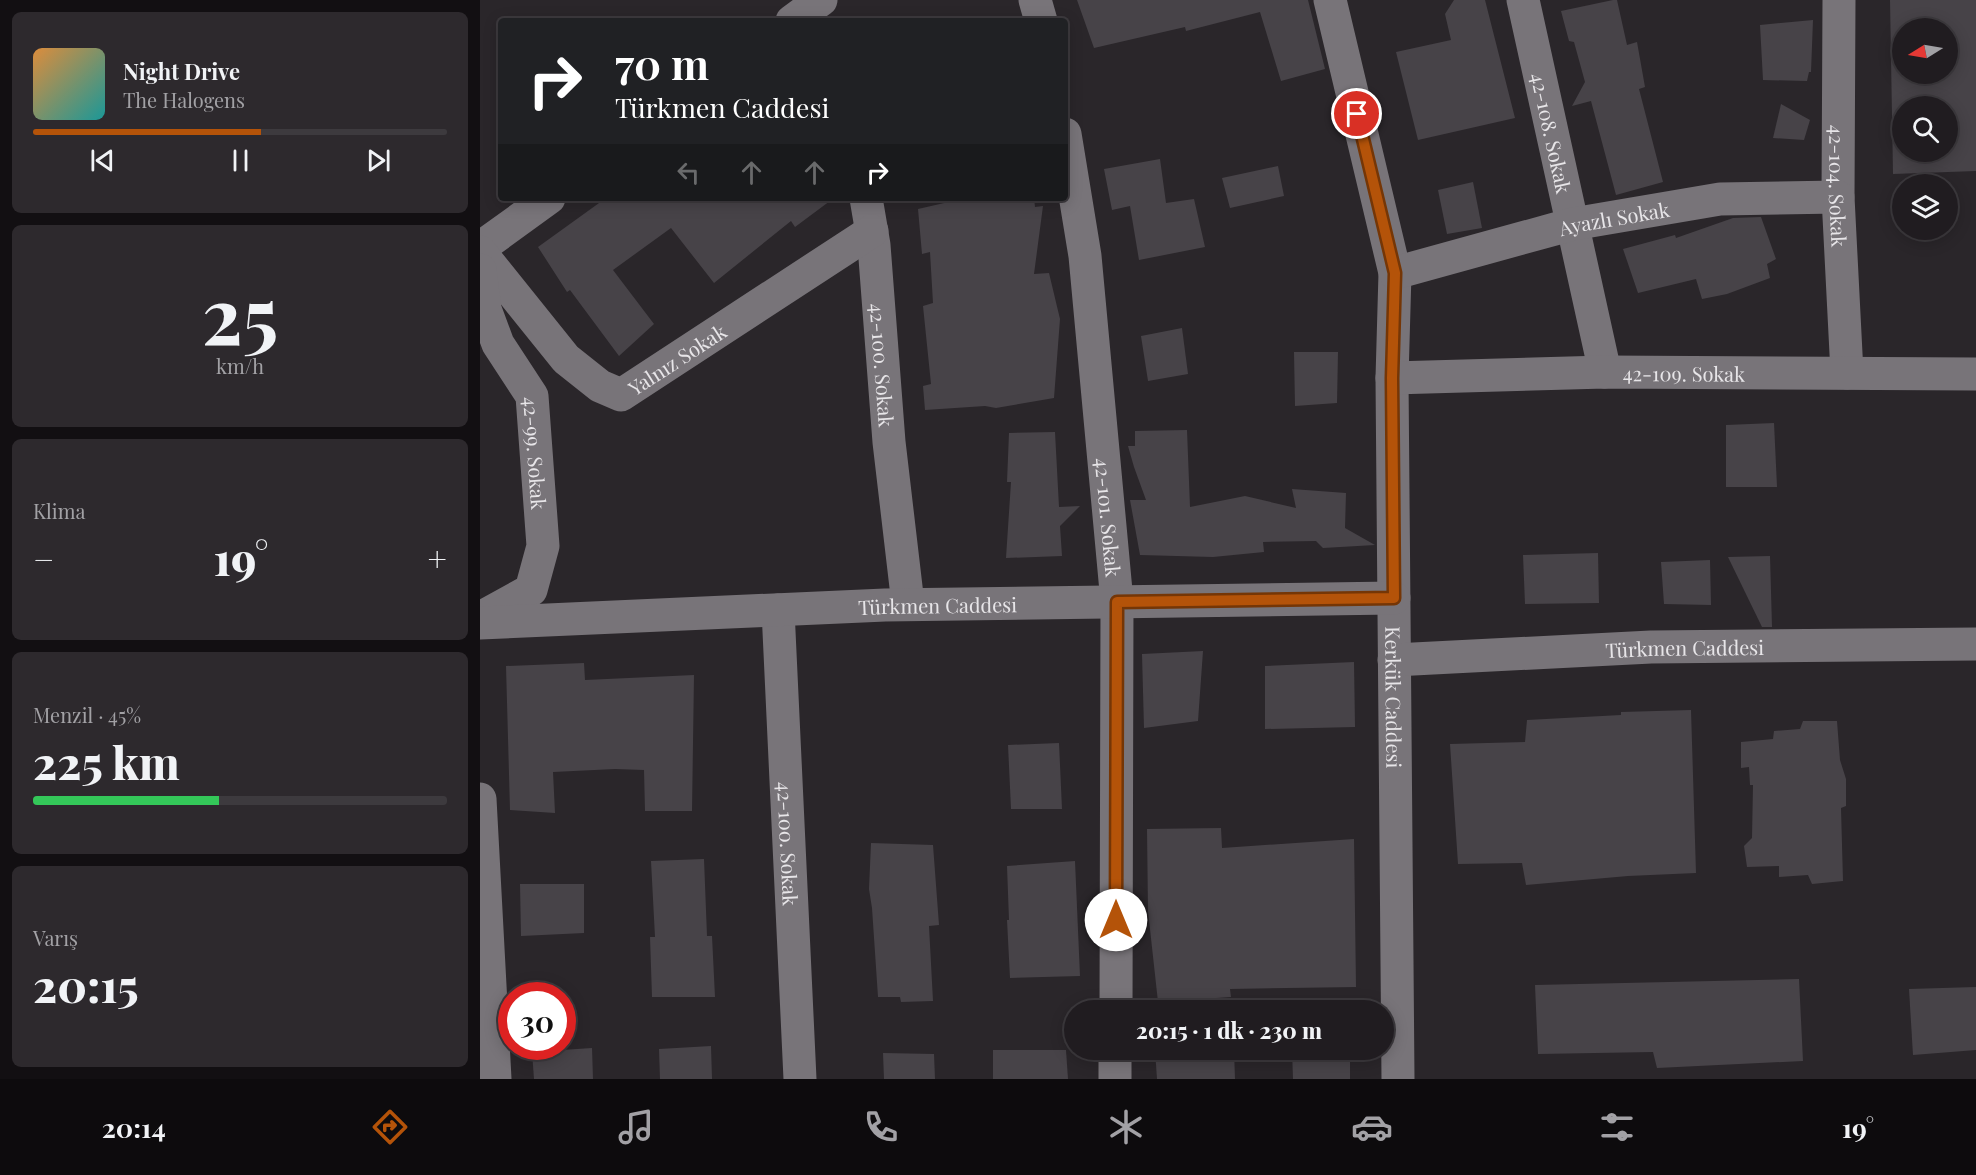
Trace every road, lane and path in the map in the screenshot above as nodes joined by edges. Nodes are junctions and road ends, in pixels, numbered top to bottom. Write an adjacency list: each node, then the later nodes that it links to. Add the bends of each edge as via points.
1 (821, 0): 7 (street)
2 (827, 0): 8 (street)
3 (1035, 0): 9 (street)
4 (1330, 0): 18 (street, Kerkük Caddesi)
5 (1523, 0): 14 (street, 42-108. Sokak)
6 (1839, 0): 11 (street, 42-104. Sokak)
7 (796, 18)
8 (830, 18)
9 (1040, 18)
10 (1068, 152): 24 (street, 42-101. Sokak, via 1085,256)
11 (1839, 198): 14 (street, Ayazlı Sokak, via 1720,199); 20 (street, 42-104. Sokak)
12 (545, 201): 16 (street)
13 (867, 201): 15 (street, 42-100. Sokak)
14 (1573, 224): 18 (street, Ayazlı Sokak); 19 (street, 42-108. Sokak)
15 (872, 231): 16 (street, Yalnız Sokak, via 621,395 600,386 566,359); 25 (street, 42-100. Sokak, via 889,442)
16 (480, 250)
17 (480, 270): 27 (street, 42-99. Sokak, via 484,309 498,344 532,396 543,546 531,590)
18 (1395, 273): 22 (street, Kerkük Caddesi)
19 (1605, 372): 20 (street, 42-109. Sokak); 22 (street, 42-109. Sokak)
20 (1847, 373): 21 (street, 42-109. Sokak)
21 (1976, 374)
22 (1392, 378): 23 (street, Kerkük Caddesi)
23 (1394, 598): 24 (street, Türkmen Caddesi); 30 (street, Kerkük Caddesi)
24 (1117, 602): 25 (street, Türkmen Caddesi); 32 (street, 42-101. Sokak)
25 (908, 604): 26 (street, Türkmen Caddesi)
26 (778, 610): 28 (street, Türkmen Caddesi); 35 (street, 42-100. Sokak)
27 (480, 618)
28 (480, 623)
29 (1976, 644): 30 (street, Türkmen Caddesi, via 1652,647)
30 (1394, 660): 37 (street, Kerkük Caddesi)
31 (480, 799): 34 (street)
32 (1116, 1000)
33 (1116, 1060): 36 (street)
34 (495, 1079)
35 (801, 1079)
36 (1115, 1079)
37 (1398, 1079)

